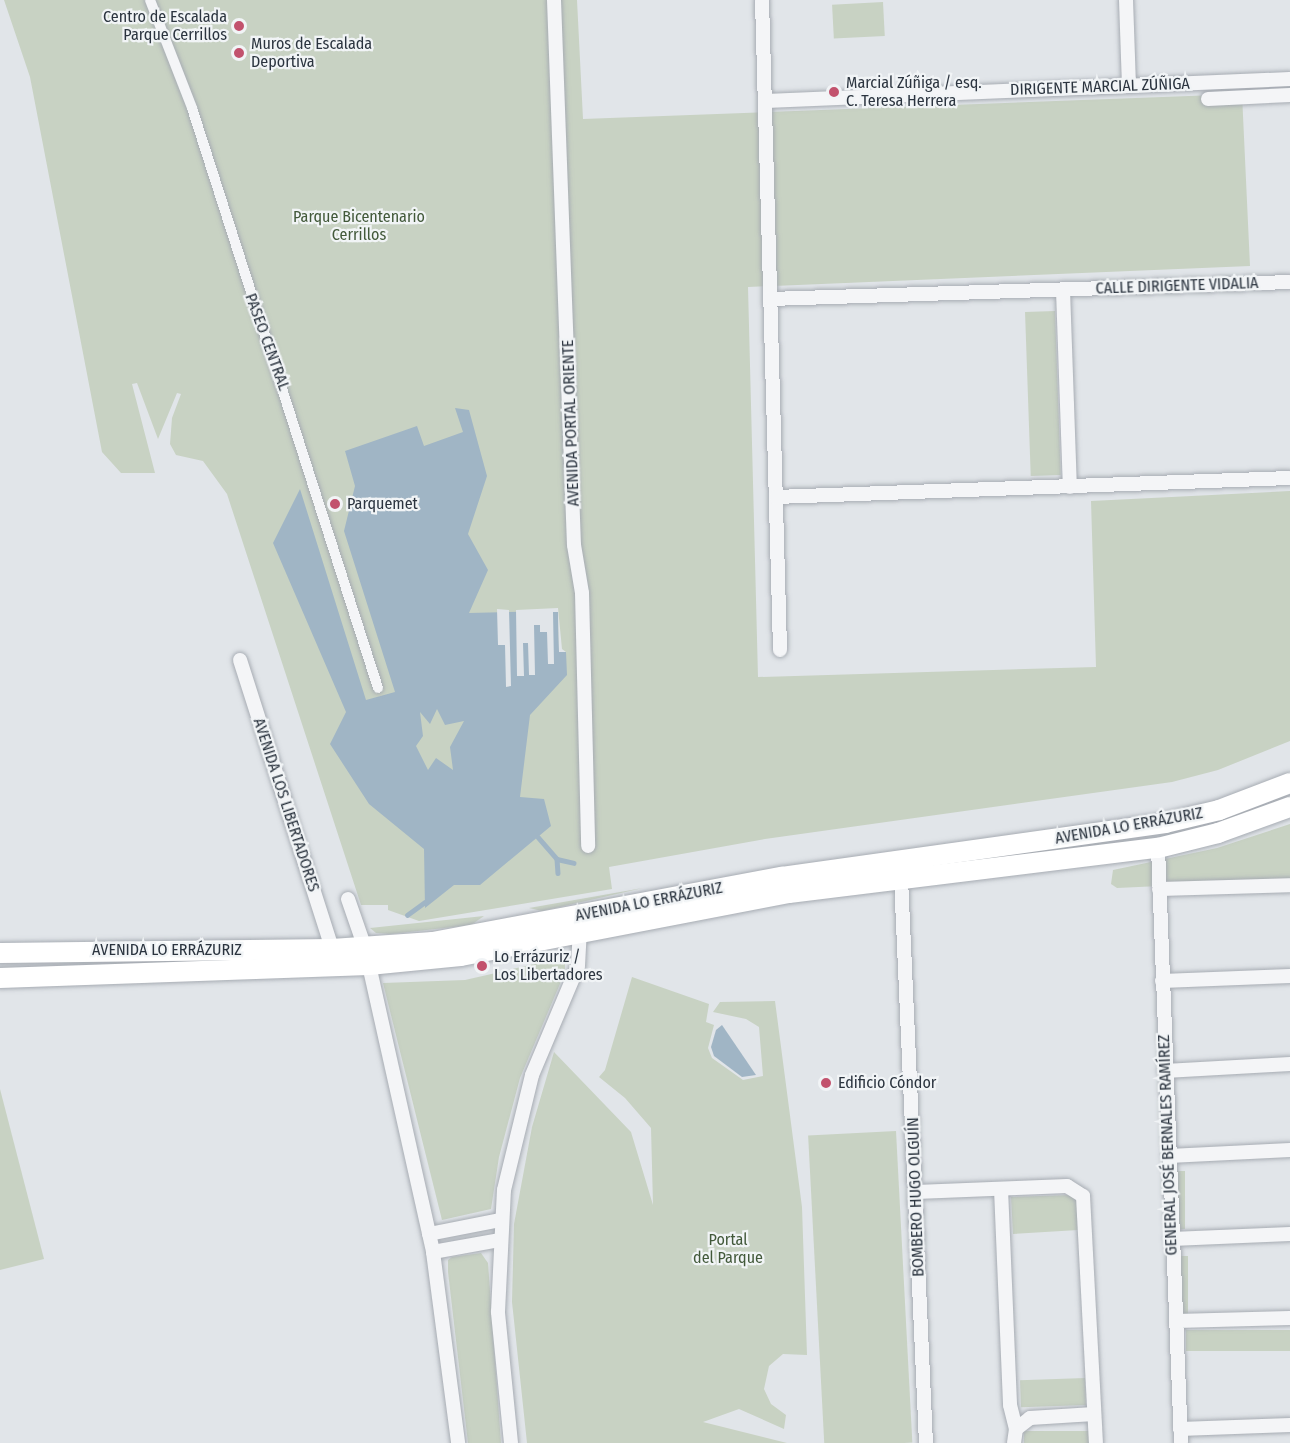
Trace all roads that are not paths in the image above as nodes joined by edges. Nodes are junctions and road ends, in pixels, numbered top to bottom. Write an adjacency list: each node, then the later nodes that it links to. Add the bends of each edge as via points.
1 (150, 0): 18 (street, PASEO CENTRAL, via 192,108)
2 (555, 0): 21 (street, AVENIDA PORTAL ORIENTE, via 574,545 582,593)
3 (762, 0): 9 (street)
4 (1126, 0): 6 (street)
5 (1290, 79): 6 (street, DIRIGENTE MARCIAL ZÚÑIGA)
6 (1129, 86): 9 (street, DIRIGENTE MARCIAL ZÚÑIGA)
7 (1290, 95): 8 (street)
8 (1208, 99)
9 (766, 101): 12 (street)
10 (1290, 282): 11 (street, CALLE DIRIGENTE VIDALIA)
11 (1063, 290): 12 (street, CALLE DIRIGENTE VIDALIA); 14 (street)
12 (770, 299): 15 (street)
13 (1290, 478): 14 (street)
14 (1070, 487): 15 (street)
15 (776, 497): 16 (street)
16 (780, 650)
17 (240, 660): 28 (street, AVENIDA LOS LIBERTADORES)
18 (378, 688)
19 (1290, 783): 30 (main road, AVENIDA LO ERRÁZURIZ, via 1219,810 1165,823 815,871)
20 (1290, 807): 22 (main road, AVENIDA LO ERRÁZURIZ, via 1218,833)
21 (588, 846)
22 (1158, 848): 23 (main road, AVENIDA LO ERRÁZURIZ); 25 (street, GENERAL JOSÉ BERNALES RAMÍREZ)
23 (902, 878): 27 (main road, AVENIDA LO ERRÁZURIZ, via 789,893); 39 (street, BOMBERO HUGO OLGUÍN)
24 (1290, 885): 25 (street)
25 (1159, 889): 33 (street, GENERAL JOSÉ BERNALES RAMÍREZ)
26 (348, 898): 30 (street)
27 (580, 933): 30 (main road, AVENIDA LO ERRÁZURIZ, via 460,956); 40 (street, via 578,966 542,1046 523,1104)
28 (332, 949): 29 (main road, AVENIDA LO ERRÁZURIZ); 30 (main road, AVENIDA LO ERRÁZURIZ)
29 (0, 953)
30 (367, 956): 32 (main road, AVENIDA LO ERRÁZURIZ); 41 (street)
31 (1290, 976): 33 (street)
32 (0, 978)
33 (1161, 981): 35 (street, GENERAL JOSÉ BERNALES RAMÍREZ)
34 (1290, 1064): 35 (street)
35 (1165, 1071): 37 (street, GENERAL JOSÉ BERNALES RAMÍREZ)
36 (1290, 1150): 37 (street)
37 (1169, 1156): 43 (street, GENERAL JOSÉ BERNALES RAMÍREZ)
38 (1001, 1188): 39 (street); 48 (street, via 1067,1186 1080,1191 1086,1206); 51 (street, via 1010,1405)
39 (916, 1192): 54 (street, BOMBERO HUGO OLGUÍN)
40 (500, 1220): 41 (street); 44 (street)
41 (429, 1234): 45 (street)
42 (1290, 1234): 43 (street)
43 (1172, 1239): 47 (street, GENERAL JOSÉ BERNALES RAMÍREZ)
44 (499, 1240): 45 (street); 53 (street, via 498,1312)
45 (433, 1252): 52 (street)
46 (1290, 1318): 47 (street)
47 (1176, 1321): 50 (street, GENERAL JOSÉ BERNALES RAMÍREZ)
48 (1094, 1414): 51 (street, via 1030,1418); 55 (street)
49 (1290, 1425): 50 (street)
50 (1180, 1429): 56 (street, GENERAL JOSÉ BERNALES RAMÍREZ)
51 (1015, 1436)
52 (458, 1443)
53 (511, 1443)
54 (926, 1443)
55 (1096, 1443)
56 (1181, 1443)

